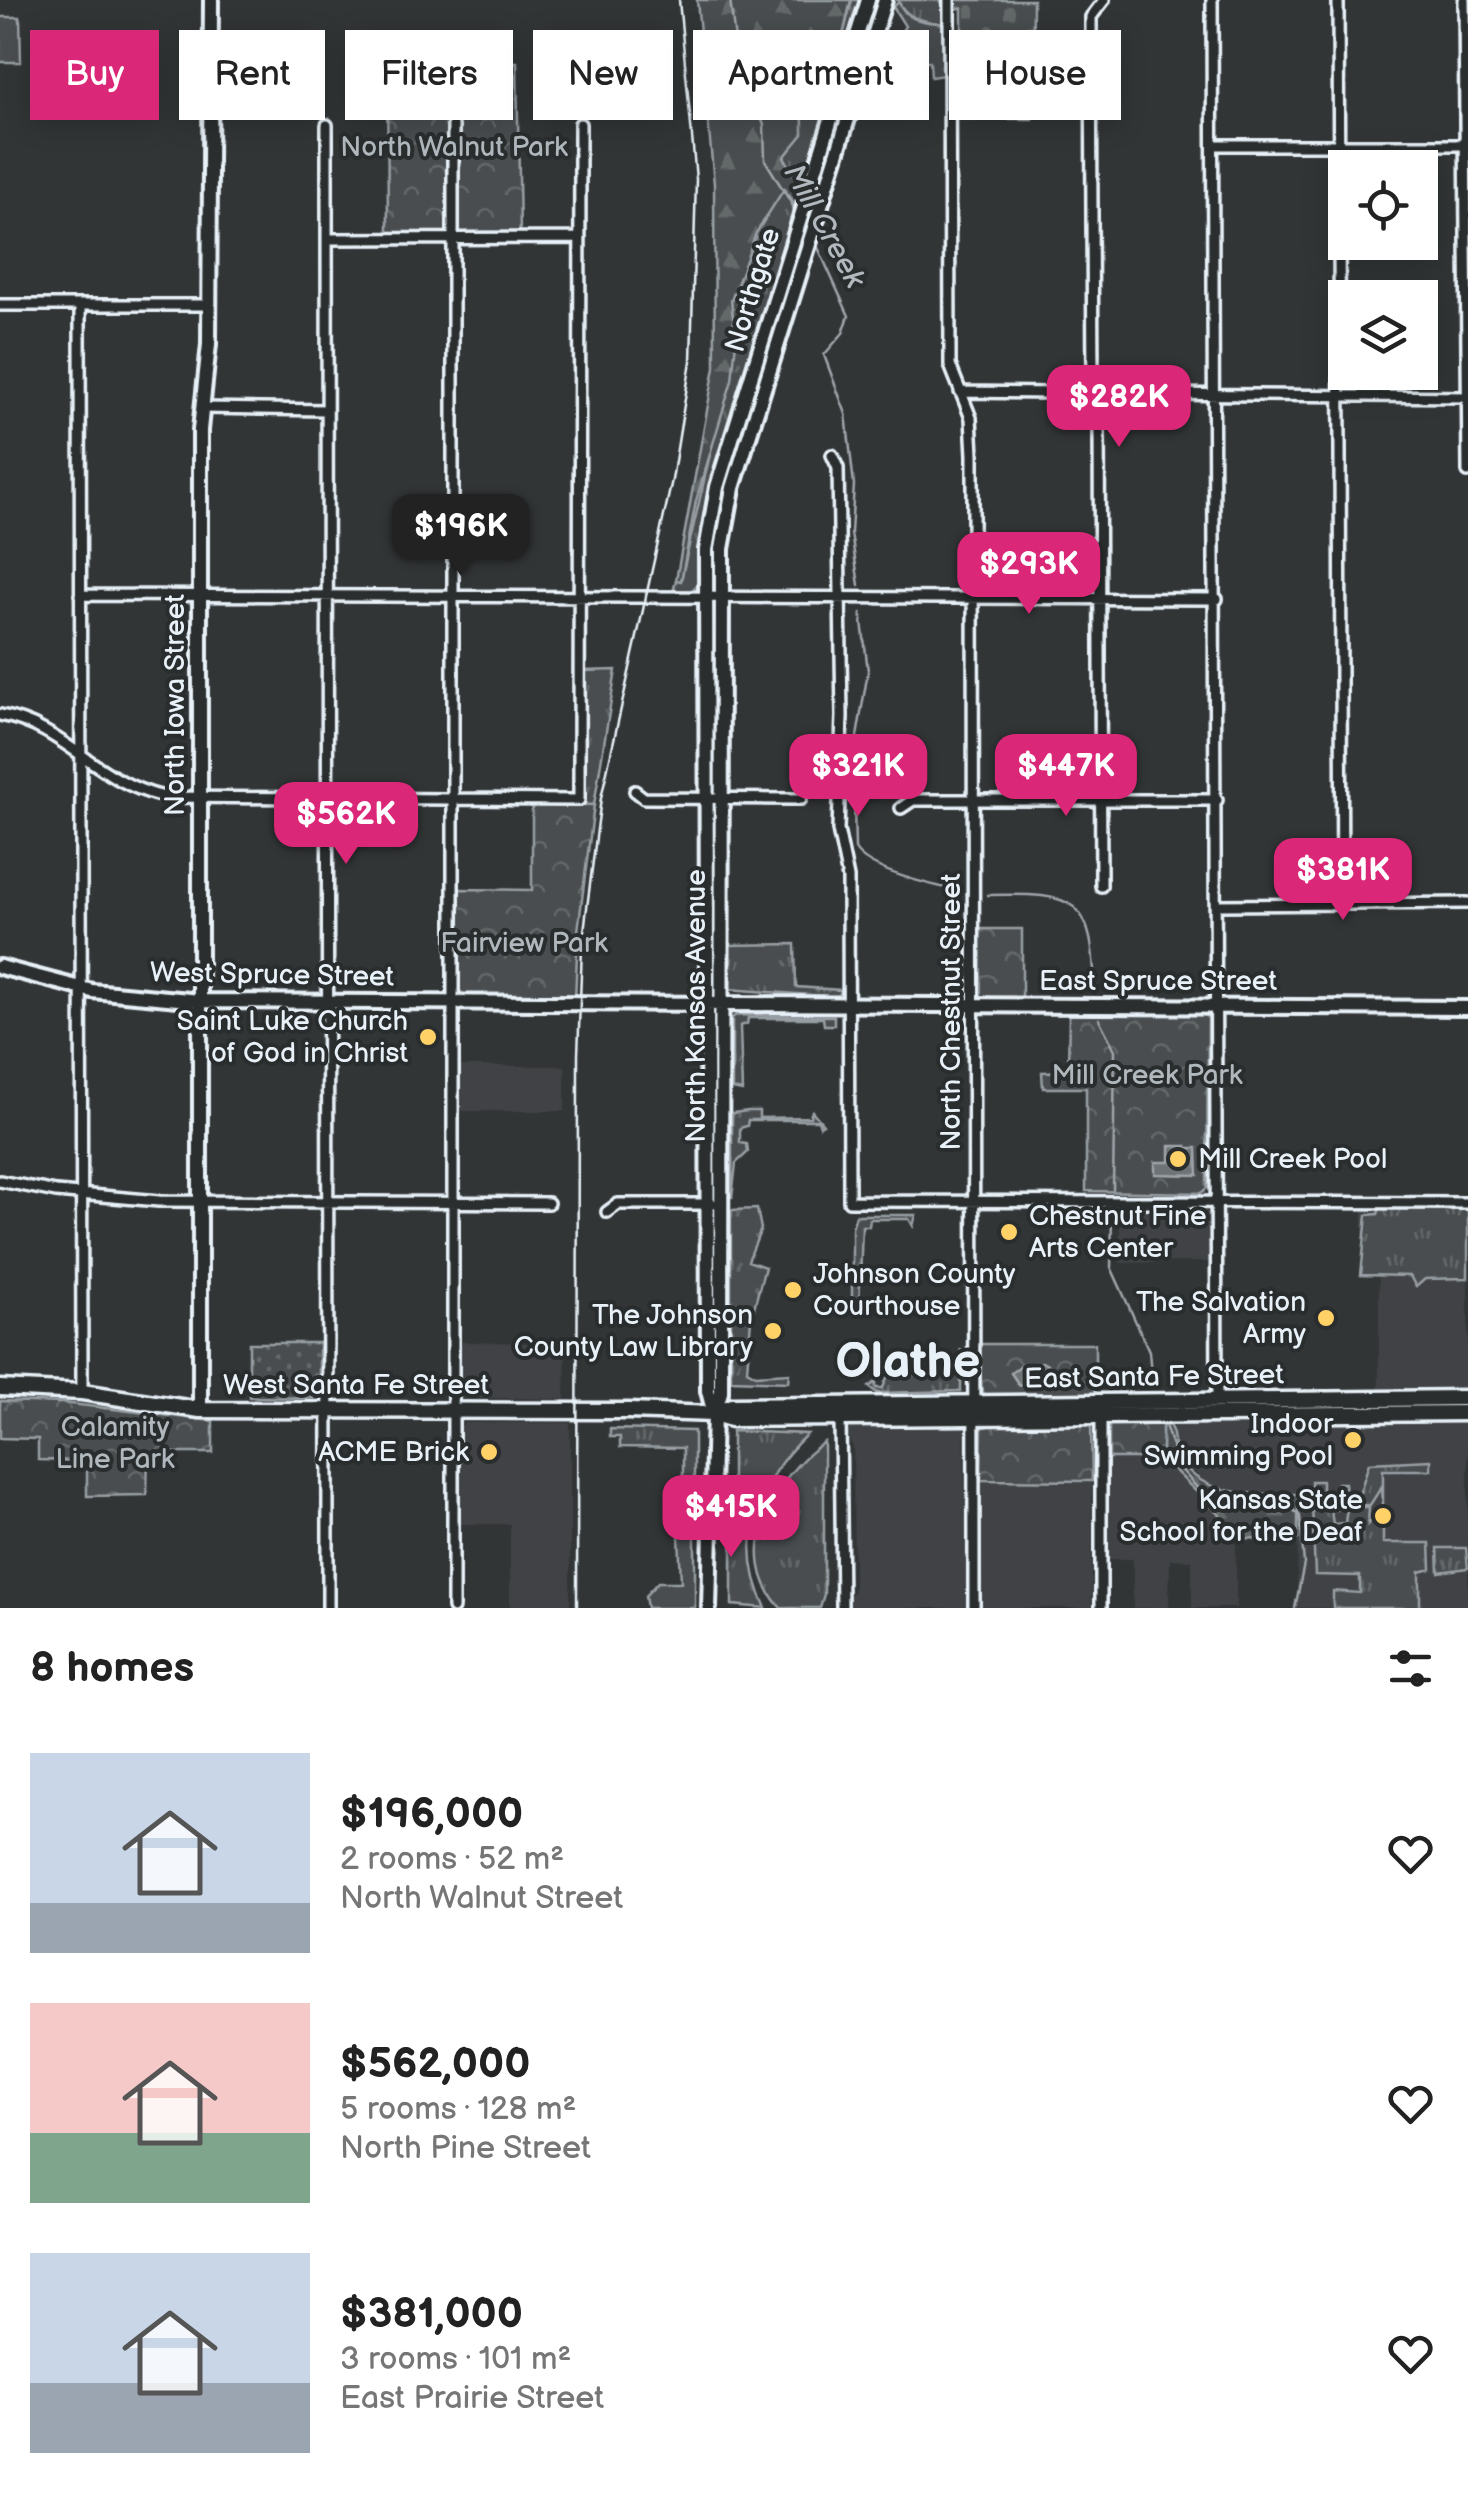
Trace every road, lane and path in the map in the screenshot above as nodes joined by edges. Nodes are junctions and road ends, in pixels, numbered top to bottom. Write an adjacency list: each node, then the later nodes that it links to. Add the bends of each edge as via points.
1 (211, 0): 19 (main road, North Iowa Street)
2 (868, 0): 34 (main road, Northgate, via 718,487)
3 (885, 0): 35 (main road, Northgate, via 733,488)
4 (949, 0): 21 (street, North Chestnut Street, via 950,344)
5 (1104, 0): 22 (street, via 1091,17)
6 (1212, 0): 14 (street)
7 (1338, 0): 12 (street)
8 (1464, 0): 13 (street)
9 (580, 124): 16 (street)
10 (327, 125): 17 (street)
11 (453, 126): 15 (street)
12 (1340, 145): 13 (street); 14 (street); 24 (street)
13 (1467, 145): 25 (street)
14 (1214, 146): 23 (street)
15 (452, 238): 16 (street); 17 (street); 39 (street)
16 (579, 238): 33 (street)
17 (327, 239): 27 (street)
18 (0, 305): 20 (street)
19 (210, 305): 20 (street); 26 (main road, North Iowa Street)
20 (80, 306): 30 (street)
21 (960, 392): 22 (street); 37 (street, North Chestnut Street, via 971,418)
22 (1096, 395): 23 (street); 38 (street)
23 (1215, 396): 24 (street); 40 (street)
24 (1341, 397): 25 (street); 56 (street)
25 (1468, 397): 29 (street)
26 (202, 408): 27 (street); 31 (main road, North Iowa Street)
27 (326, 410): 32 (street)
28 (832, 456): 36 (street, via 838,468)
29 (1468, 472)
30 (80, 595): 31 (street); 42 (street)
31 (200, 598): 32 (street); 44 (main road, North Iowa Street)
32 (326, 598): 39 (street); 48 (street)
33 (578, 598): 34 (street); 39 (street); 50 (street, via 579,800)
34 (705, 598): 35 (street); 45 (main road, North Kansas Avenue)
35 (720, 598): 36 (street); 46 (main road, North Kansas Avenue)
36 (841, 598): 37 (street); 65 (street, via 838,830 848,878)
37 (973, 598): 38 (street); 51 (street, North Chestnut Street)
38 (1100, 598): 40 (street); 49 (street)
39 (452, 599): 50 (street)
40 (1217, 599): 52 (street)
41 (0, 715): 42 (street, via 35,725)
42 (81, 756): 44 (street, via 144,792); 59 (street)
43 (635, 791): 45 (street, via 644,798)
44 (200, 798): 48 (street); 60 (main road, North Iowa Street)
45 (705, 798): 46 (street); 63 (main road, North Kansas Avenue)
46 (721, 798): 47 (street); 64 (main road, North Kansas Avenue)
47 (801, 798)
48 (326, 799): 50 (street); 61 (street)
49 (1100, 799): 51 (street); 52 (street); 54 (street)
50 (452, 800): 62 (street)
51 (973, 800): 53 (street, via 913,800); 66 (street, North Chestnut Street)
52 (1217, 800): 57 (street)
53 (901, 808)
54 (1102, 886)
55 (1468, 902): 56 (street)
56 (1342, 903): 57 (street)
57 (1217, 905): 67 (street)
58 (0, 967): 59 (main road, West Spruce Street)
59 (81, 988): 60 (main road, West Spruce Street); 70 (street)
60 (200, 1001): 61 (main road, West Spruce Street); 71 (main road, North Iowa Street)
61 (326, 1002): 62 (main road, West Spruce Street); 72 (street)
62 (453, 1003): 63 (main road, West Spruce Street); 74 (street)
63 (705, 1005): 64 (main road, West Spruce Street); 78 (main road, North Kansas Avenue)
64 (721, 1005): 65 (main road, West Spruce Street); 79 (main road, North Kansas Avenue)
65 (847, 1005): 66 (main road, East Spruce Street); 76 (street, via 851,1202)
66 (973, 1005): 67 (main road, East Spruce Street); 76 (street, North Chestnut Street)
67 (1215, 1006): 68 (main road, East Spruce Street); 73 (street)
68 (1468, 1008)
69 (0, 1181): 70 (street)
70 (81, 1196): 71 (street); 82 (street)
71 (200, 1202): 72 (street); 86 (main road, North Iowa Street)
72 (327, 1202): 74 (street); 88 (street)
73 (1216, 1202): 76 (street); 77 (street); 84 (street)
74 (454, 1203): 75 (street); 87 (street)
75 (548, 1203)
76 (974, 1203): 89 (street, North Chestnut Street)
77 (1468, 1203)
78 (706, 1204): 79 (street); 80 (street, via 618,1204); 93 (main road, North Kansas Avenue, via 708,1391)
79 (721, 1204): 93 (main road, North Kansas Avenue, via 721,1392)
80 (606, 1212)
81 (0, 1388): 82 (main road, West Santa Fe Street)
82 (82, 1392): 86 (main road, West Santa Fe Street)
83 (1468, 1398): 85 (main road, East Santa Fe Street)
84 (1217, 1406): 85 (main road, East Santa Fe Street); 90 (main road, East Santa Fe Street)
85 (1308, 1406): 92 (main road, East Santa Fe Street)
86 (200, 1410): 88 (main road, West Santa Fe Street)
87 (453, 1410): 88 (main road, West Santa Fe Street); 93 (main road, West Santa Fe Street); 95 (street)
88 (327, 1411): 94 (street)
89 (975, 1411): 90 (main road, East Santa Fe Street); 91 (main road, East Santa Fe Street); 98 (street, North Chestnut Street)
90 (1101, 1411): 99 (street)
91 (840, 1412): 93 (main road, West Santa Fe Street, via 731,1419); 97 (street)
92 (1468, 1413)
93 (714, 1414): 96 (main road, North Kansas Avenue)
94 (328, 1608)
95 (453, 1608)
96 (710, 1608)
97 (842, 1608)
98 (974, 1608)
99 (1102, 1608)

